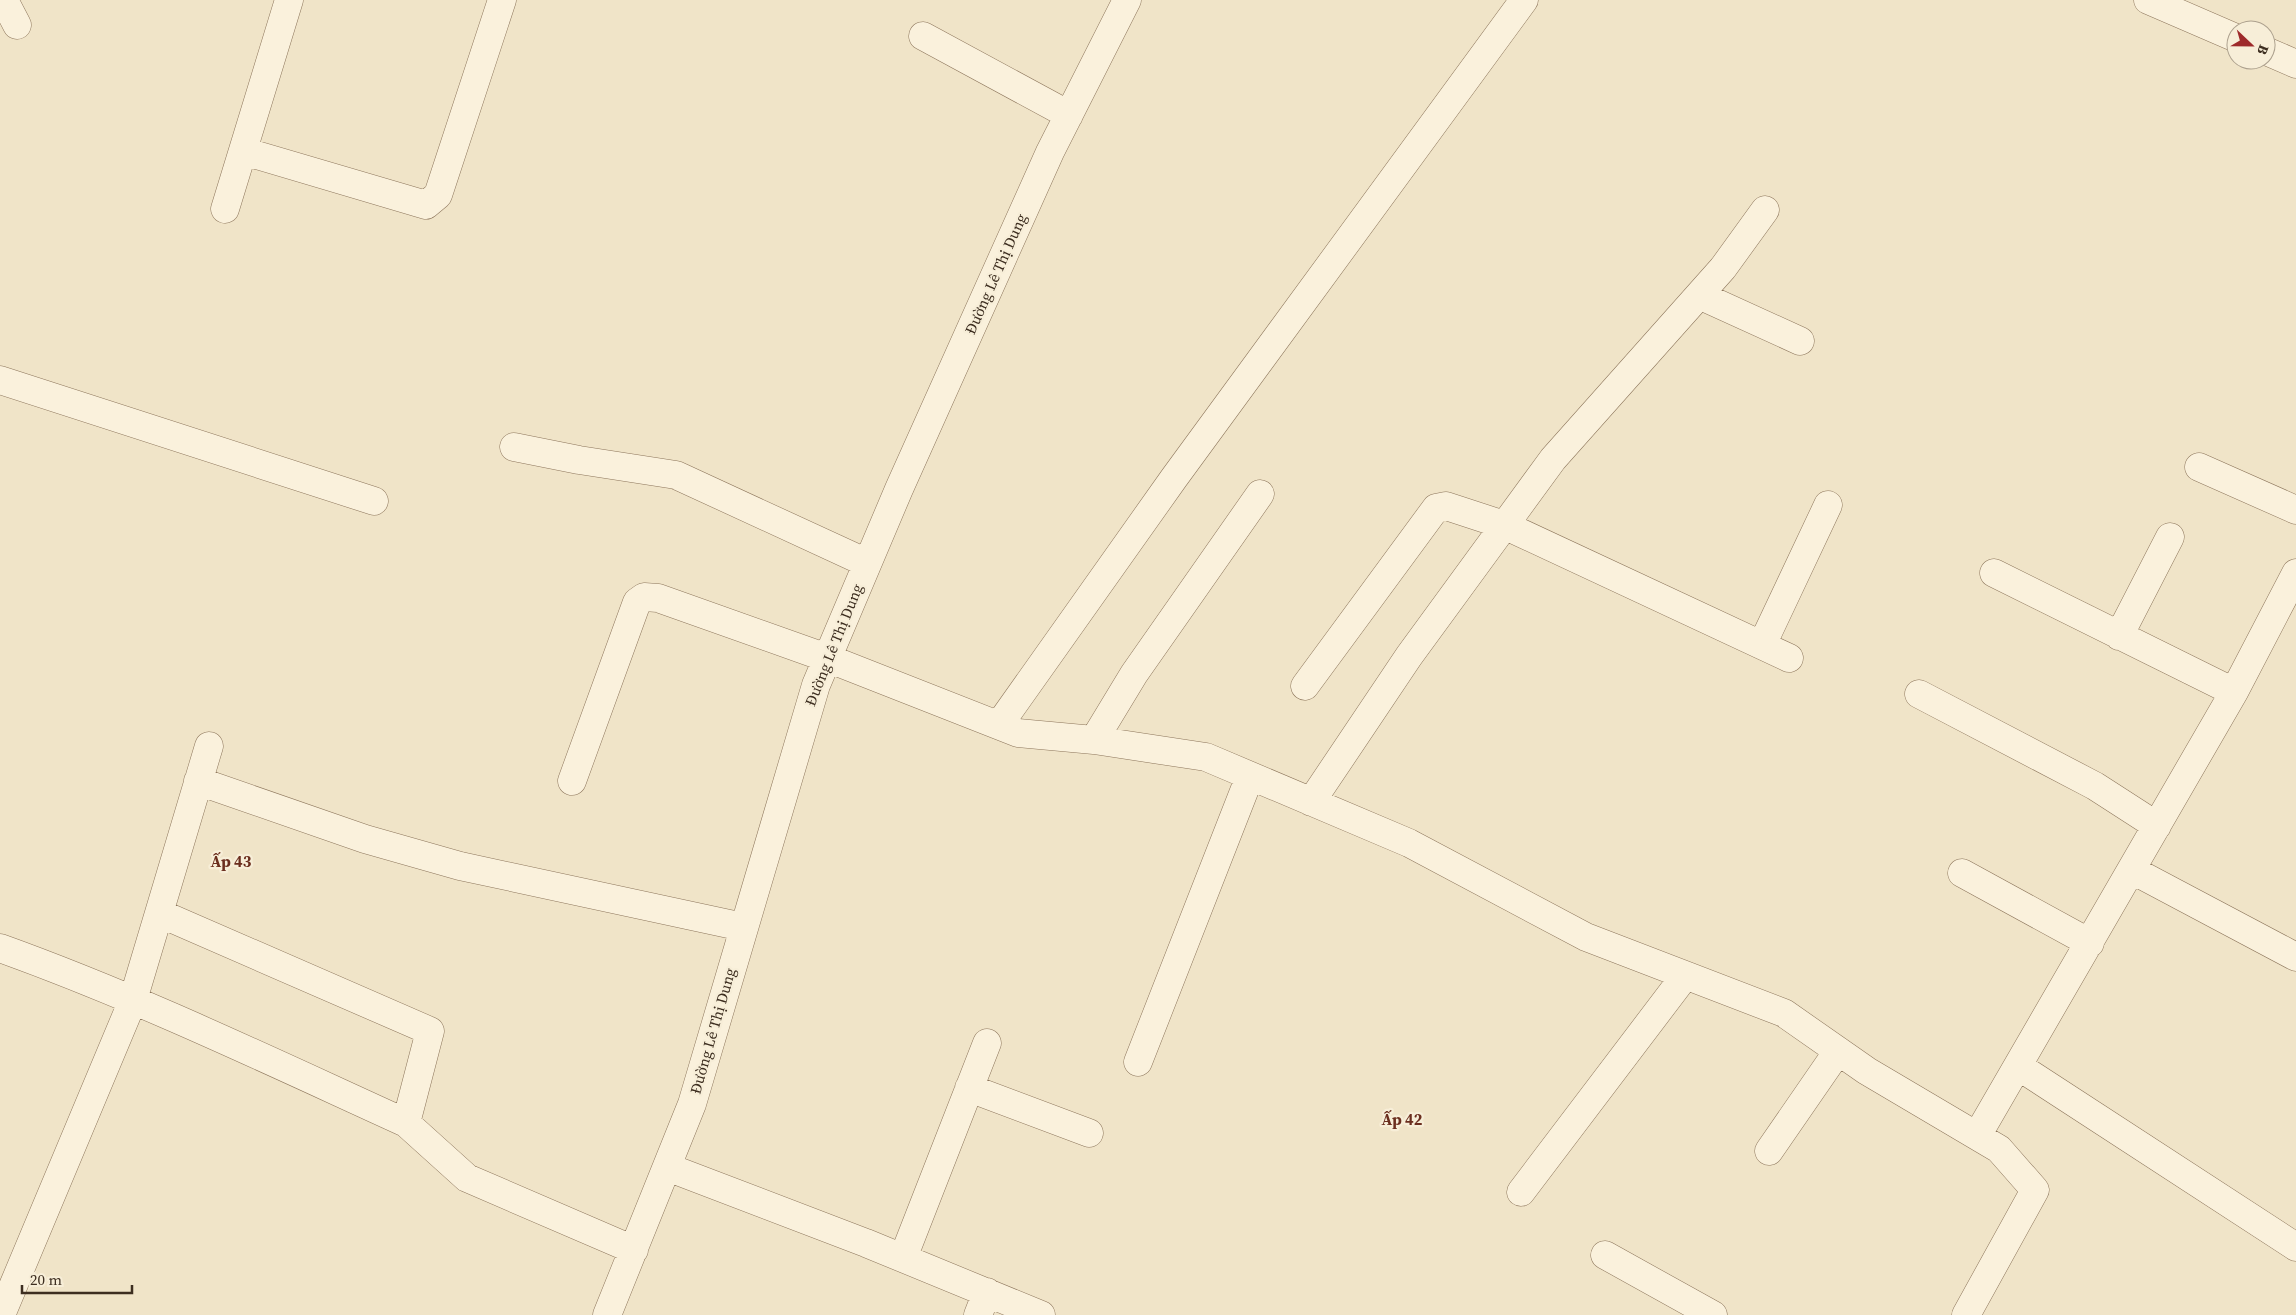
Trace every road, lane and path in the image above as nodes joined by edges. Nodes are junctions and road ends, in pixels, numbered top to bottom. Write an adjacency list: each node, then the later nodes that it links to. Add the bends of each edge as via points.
1 (4, 0): 7 (street)
2 (289, 0): 13 (street)
3 (502, 0): 13 (street, via 438,195 426,205)
4 (1127, 0): 12 (street, Đường Lê Thị Dung)
5 (1524, 0): 37 (street, via 1179,470)
6 (2148, 0): 8 (street)
7 (17, 25)
8 (2226, 34)
9 (923, 36): 12 (street)
10 (2276, 55): 11 (street)
11 (2296, 64)
12 (1069, 116): 27 (street, Đường Lê Thị Dung)
13 (243, 151): 14 (street)
14 (225, 209)
15 (1765, 210): 16 (street)
16 (1699, 295): 17 (street); 25 (street, via 1553,459)
17 (1800, 341)
18 (0, 380): 22 (street)
19 (514, 447): 27 (street, via 676,475)
20 (2199, 467): 24 (street)
21 (1260, 494): 38 (street, via 1134,674)
22 (374, 501)
23 (1828, 505): 31 (street)
24 (2296, 510)
25 (1504, 525): 31 (street); 34 (street, via 1446,506 1436,508); 43 (street, via 1409,656)
26 (2170, 537): 30 (street)
27 (867, 563): 32 (street, Đường Lê Thị Dung)
28 (1994, 573): 30 (street)
29 (2292, 591): 35 (street)
30 (2119, 636): 35 (street)
31 (1762, 645): 33 (street)
32 (827, 658): 37 (street); 42 (street, via 658,598 644,597 637,602); 48 (street, Đường Lê Thị Dung, via 813,694)
33 (1789, 658)
34 (1305, 686)
35 (2234, 692): 44 (street)
36 (1919, 694): 44 (street, via 2095,786)
37 (999, 726): 38 (street, via 1018,733)
38 (1094, 740): 40 (street, via 1206,757)
39 (209, 746): 41 (street)
40 (1250, 776): 43 (street); 56 (street)
41 (198, 781): 47 (street); 48 (street, via 365,839 460,866)
42 (572, 781)
43 (1311, 802): 52 (street, via 1410,843 1586,937)
44 (2158, 826): 45 (street)
45 (2132, 870): 49 (street); 51 (street)
46 (1962, 873): 49 (street)
47 (159, 912): 53 (street); 59 (street, via 430,1031)
48 (743, 927): 63 (street, Đường Lê Thị Dung, via 692,1104)
49 (2090, 942): 57 (street)
50 (0, 948): 53 (street)
51 (2296, 957)
52 (1684, 977): 55 (street, via 1784,1014); 64 (street)
53 (133, 1000): 59 (street); 70 (street)
54 (987, 1043): 58 (street)
55 (1838, 1051): 61 (street); 62 (street)
56 (1138, 1062)
57 (2018, 1066): 61 (street); 65 (street)
58 (969, 1088): 60 (street); 68 (street)
59 (406, 1123): 66 (street, via 467,1178)
60 (1089, 1133)
61 (1977, 1136): 74 (street, via 1999,1149 2035,1190)
62 (1769, 1151)
63 (667, 1167): 66 (street, Đường Lê Thị Dung); 68 (street)
64 (1521, 1192)
65 (2296, 1247)
66 (634, 1250): 71 (street, Đường Lê Thị Dung)
67 (1605, 1255): 73 (street)
68 (903, 1258): 69 (street)
69 (982, 1304): 72 (street)
70 (1, 1315)
71 (608, 1315)
72 (1041, 1315)
73 (1713, 1315)
74 (1966, 1315)

